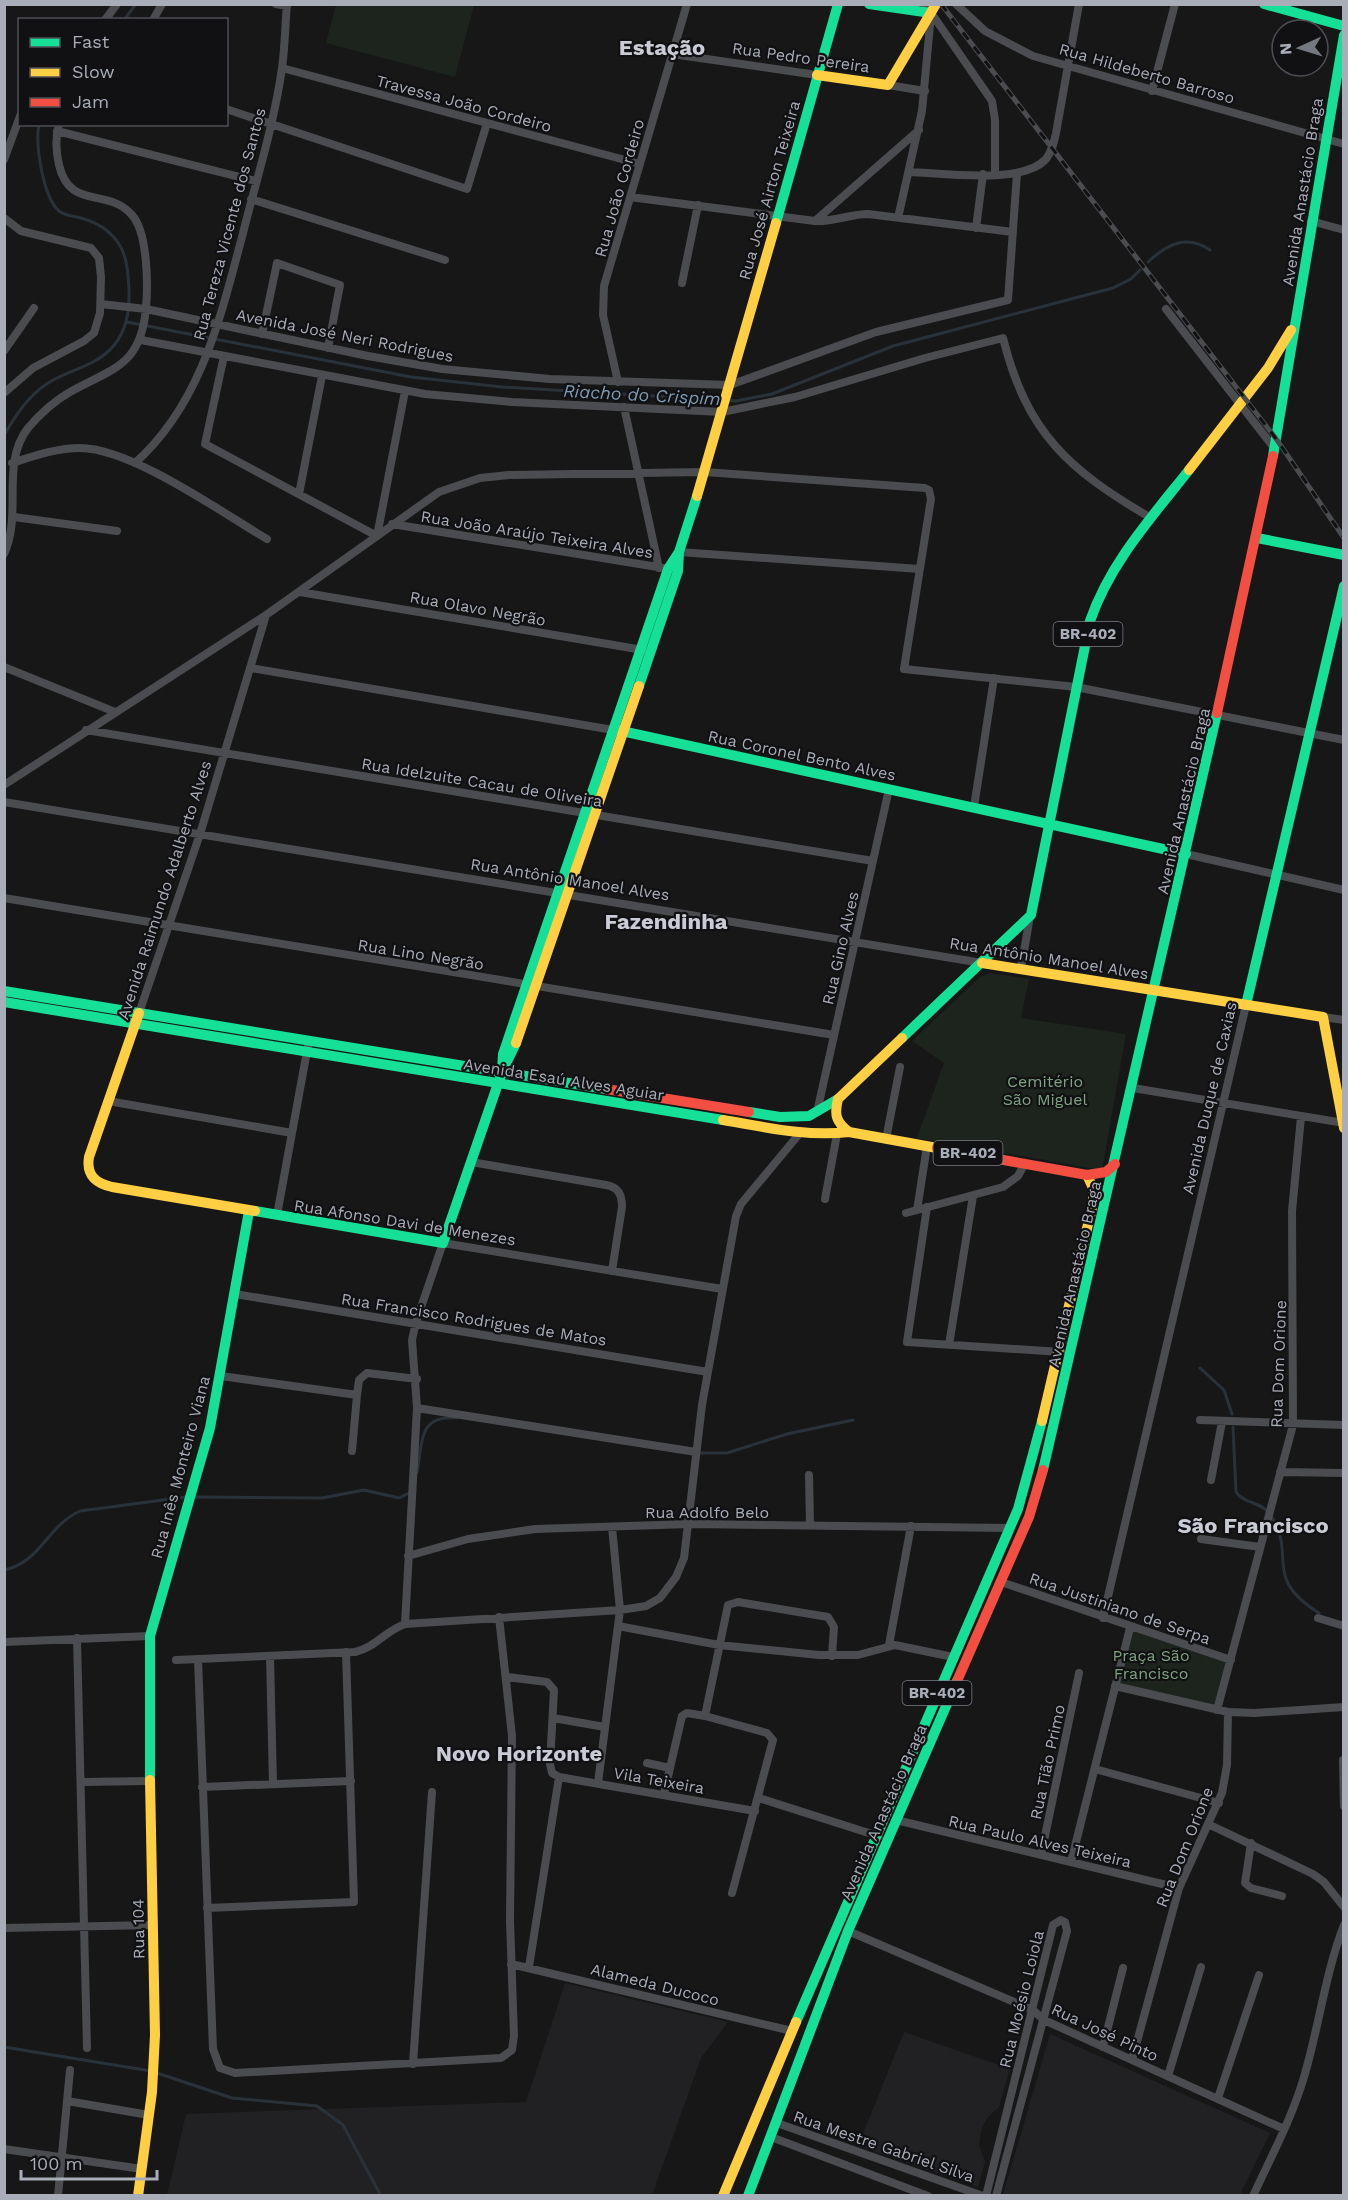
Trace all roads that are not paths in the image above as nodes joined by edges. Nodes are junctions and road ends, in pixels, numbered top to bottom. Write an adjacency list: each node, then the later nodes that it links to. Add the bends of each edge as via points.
1 (117, 4): 13 (street)
2 (162, 4): 14 (street)
3 (276, 4): 11 (street)
4 (687, 4): 17 (street, Rua João Cordeiro)
5 (838, 4): 20 (main road, Rua José Airton Teixeira)
6 (869, 4): 12 (main road)
7 (956, 4): 18 (street, Rua Hildeberto Barroso, via 1001,41)
8 (1079, 4): 18 (street)
9 (1175, 4): 23 (street)
10 (1264, 4): 15 (main road)
11 (287, 5): 19 (street, Rua Tereza Vicente dos Santos)
12 (931, 7): 21 (main road); 22 (street); 37 (street, via 992,100)
13 (106, 18)
14 (154, 18)
15 (1344, 26)
16 (1344, 35): 30 (main road, Avenida Anastácio Braga / BR-402)
17 (672, 54): 20 (street, Rua Pedro Pereira); 33 (street, Rua João Cordeiro)
18 (1068, 67): 23 (street, Rua Hildeberto Barroso); 35 (street, via 1051,151 1035,167)
19 (282, 68): 26 (street, Travessa João Cordeiro); 27 (street, Rua Tereza Vicente dos Santos)
20 (817, 75): 21 (main road, Rua Pedro Pereira); 42 (main road, Rua José Airton Teixeira)
21 (888, 85): 22 (street, Rua Pedro Pereira)
22 (925, 91): 29 (street)
23 (1152, 91): 30 (street, Rua Hildeberto Barroso)
24 (228, 110): 27 (street)
25 (18, 122): 32 (street)
26 (487, 123): 27 (street, via 467,189); 33 (street, Travessa João Cordeiro)
27 (270, 125): 38 (street, Rua Tereza Vicente dos Santos)
28 (58, 128): 38 (street); 54 (street, via 58,160 65,184 78,194 125,209 139,224 145,256)
29 (919, 130): 34 (street); 45 (street)
30 (1325, 138): 31 (street, Rua Hildeberto Barroso); 46 (main road, Avenida Anastácio Braga / BR-402)
31 (1344, 144)
32 (4, 160)
33 (640, 164): 39 (street, Rua João Cordeiro)
34 (909, 172): 36 (street); 44 (street)
35 (1017, 173): 37 (street); 49 (street)
36 (983, 174): 37 (street); 47 (street)
37 (995, 174)
38 (256, 181): 40 (street, Rua Tereza Vicente dos Santos)
39 (630, 197): 41 (street); 65 (street, Rua João Cordeiro, via 603,295 603,315)
40 (251, 199): 50 (street); 57 (street, Rua Tereza Vicente dos Santos)
41 (699, 205): 42 (street); 51 (street)
42 (777, 214): 45 (street); 66 (main road, Rua José Airton Teixeira)
43 (4, 218): 52 (street, via 21,231 74,242 94,251 101,268)
44 (898, 218): 45 (street, via 855,214); 47 (street)
45 (815, 221)
46 (1311, 221): 48 (street); 56 (main road, Avenida Anastácio Braga / BR-402)
47 (976, 228): 49 (street)
48 (1344, 230)
49 (1012, 232): 66 (street, via 1008,300 876,332)
50 (445, 260)
51 (682, 283)
52 (101, 304): 54 (street, Avenida José Neri Rodrigues); 68 (street, via 97,328 88,339 40,363)
53 (34, 308): 61 (street)
54 (146, 309): 57 (street, Avenida José Neri Rodrigues); 59 (street)
55 (1166, 309): 69 (street)
56 (1297, 318): 69 (main road, Avenida Anastácio Braga / BR-402, via 1279,352); 72 (main road, Avenida Anastácio Braga)
57 (219, 324): 58 (street, Avenida José Neri Rodrigues); 62 (street, Rua Tereza Vicente dos Santos)
58 (262, 334): 60 (street, Avenida José Neri Rodrigues); 60 (street, via 277,263 340,285)
59 (141, 340): 62 (street); 73 (street, via 122,366 68,393 41,414 20,440)
60 (328, 348): 65 (street, Avenida José Neri Rodrigues, via 442,369)
61 (4, 351)
62 (208, 353): 63 (street); 74 (street, Rua Tereza Vicente dos Santos, via 171,423)
63 (224, 356): 64 (street); 77 (street, via 205,444)
64 (322, 376): 67 (street); 77 (street)
65 (618, 382): 66 (street, Avenida José Neri Rodrigues)
66 (730, 385): 71 (main road, Rua José Airton Teixeira)
67 (405, 391): 70 (street, via 503,402); 82 (street)
68 (4, 393)
69 (1242, 401): 72 (street); 79 (main road, BR-402)
70 (624, 407): 71 (street); 76 (street)
71 (723, 412): 75 (main road, Rua José Airton Teixeira); 79 (street, via 795,397 1003,338 1020,394 1050,441 1094,483)
72 (1275, 449): 83 (main road, Avenida Anastácio Braga)
73 (12, 463): 74 (street, via 82,448 103,451); 78 (street)
74 (135, 464): 84 (street)
75 (705, 472): 76 (street); 85 (main road, Rua José Airton Teixeira); 89 (street, via 929,490 931,499)
76 (638, 473): 80 (street, via 480,478 439,492); 88 (street)
77 (299, 494): 82 (street)
78 (14, 517): 81 (street); 86 (street)
79 (1151, 518): 97 (main road, BR-402, via 1100,592)
80 (392, 524): 82 (street); 88 (street, Rua João Araújo Teixeira Alves)
81 (117, 531)
82 (377, 536): 91 (street)
83 (1257, 538): 87 (main road); 99 (main road, Avenida Anastácio Braga / BR-402)
84 (267, 539)
85 (679, 552): 88 (main road, Rua José Airton Teixeira); 89 (street, Rua João Araújo Teixeira Alves)
86 (4, 554)
87 (1344, 555)
88 (668, 569): 93 (main road, Rua José Airton Teixeira)
89 (920, 569): 96 (street, via 904,669)
90 (1344, 586): 102 (main road, Avenida Duque de Caxias)
91 (300, 592): 92 (street); 93 (street, Rua Olavo Negrão)
92 (266, 615): 95 (street, Avenida Raimundo Adalberto Alves); 98 (street)
93 (646, 650): 101 (main road, Rua José Airton Teixeira)
94 (4, 666): 98 (street)
95 (251, 668): 101 (street, Rua Coronel Bento Alves); 104 (street, Avenida Raimundo Adalberto Alves)
96 (994, 678): 97 (street); 108 (street)
97 (1076, 687): 99 (street); 110 (main road, BR-402)
98 (115, 712): 100 (street)
99 (1217, 715): 102 (street); 112 (main road, Avenida Anastácio Braga / BR-402)
100 (86, 730): 104 (street, Rua Idelzuite Cacau de Oliveira); 105 (street)
101 (618, 731): 106 (main road, Rua Coronel Bento Alves); 109 (main road, Rua José Airton Teixeira)
102 (1309, 733): 103 (street); 114 (main road, Avenida Duque de Caxias)
103 (1344, 740)
104 (225, 753): 109 (street, Rua Idelzuite Cacau de Oliveira); 111 (street, Avenida Raimundo Adalberto Alves)
105 (4, 785)
106 (889, 789): 108 (main road, Rua Coronel Bento Alves); 113 (street, Rua Gino Alves)
107 (4, 802): 111 (street, Rua Antônio Manoel Alves)
108 (974, 807): 110 (main road, Rua Coronel Bento Alves)
109 (590, 813): 113 (street, Rua Idelzuite Cacau de Oliveira); 116 (main road, Rua José Airton Teixeira)
110 (1049, 824): 112 (main road, Rua Coronel Bento Alves); 118 (main road, BR-402)
111 (200, 834): 116 (street, Rua Antônio Manoel Alves); 119 (street, Avenida Raimundo Adalberto Alves)
112 (1186, 854): 114 (street, Rua Coronel Bento Alves); 124 (main road, Avenida Anastácio Braga / BR-402)
113 (873, 861): 120 (street, Rua Gino Alves)
114 (1275, 874): 115 (street, Rua Coronel Bento Alves); 127 (main road, Avenida Duque de Caxias)
115 (1344, 890)
116 (563, 893): 120 (street, Rua Antônio Manoel Alves); 123 (main road, Rua José Airton Teixeira)
117 (4, 898): 119 (street, Rua Lino Negrão)
118 (1031, 915): 121 (main road, Avenida Esaú Alves Aguiar); 122 (street)
119 (169, 926): 123 (street, Rua Lino Negrão); 128 (street, Avenida Raimundo Adalberto Alves)
120 (855, 942): 121 (street, Rua Antônio Manoel Alves); 132 (street, Rua Gino Alves)
121 (982, 963): 122 (main road, Rua Antônio Manoel Alves); 139 (main road, Avenida Esaú Alves Aguiar)
122 (1021, 969): 124 (main road, Rua Antônio Manoel Alves)
123 (531, 985): 132 (street, Rua Lino Negrão); 135 (main road, Rua José Airton Teixeira, via 512,1056)
124 (1155, 990): 127 (main road, Rua Antônio Manoel Alves); 137 (main road, Avenida Anastácio Braga / BR-402)
125 (4, 991): 128 (main road, Avenida Esaú Alves Aguiar)
126 (4, 1002): 131 (main road, Avenida Esaú Alves Aguiar)
127 (1246, 1005): 129 (main road, Rua Antônio Manoel Alves); 141 (street, Avenida Duque de Caxias)
128 (139, 1013): 131 (main road, Avenida Raimundo Adalberto Alves); 133 (main road, Avenida Esaú Alves Aguiar)
129 (1323, 1017): 130 (street, Rua Antônio Manoel Alves); 145 (main road)
130 (1344, 1020)
131 (135, 1024): 133 (main road, Avenida Esaú Alves Aguiar); 140 (main road, Avenida Raimundo Adalberto Alves)
132 (834, 1035): 143 (street, Rua Gino Alves)
133 (308, 1046): 135 (main road, Avenida Esaú Alves Aguiar); 136 (main road, Avenida Esaú Alves Aguiar); 147 (street)
134 (900, 1067): 150 (street)
135 (502, 1072): 136 (main road, Rua José Airton Teixeira); 138 (main road, Avenida Esaú Alves Aguiar)
136 (498, 1083): 142 (main road, Avenida Esaú Alves Aguiar); 152 (main road, Rua José Airton Teixeira)
137 (1133, 1088): 141 (street); 154 (main road, Avenida Anastácio Braga / BR-402)
138 (651, 1096): 142 (main road); 143 (main road, Avenida Esaú Alves Aguiar, via 789,1118)
139 (838, 1099): 143 (main road, Avenida Esaú Alves Aguiar); 146 (main road, via 837,1123)
140 (108, 1101): 147 (street); 155 (main road, Avenida Raimundo Adalberto Alves, via 88,1157)
141 (1223, 1104): 144 (street); 200 (street, Avenida Duque de Caxias)
142 (649, 1108): 148 (main road, Avenida Esaú Alves Aguiar)
143 (816, 1113): 148 (main road)
144 (1301, 1117): 145 (street); 179 (street, Rua Dom Orione, via 1292,1211)
145 (1343, 1124)
146 (849, 1132): 149 (main road, Avenida Esaú Alves Aguiar); 150 (main road, Avenida Esaú Alves Aguiar / BR-402)
147 (292, 1133): 163 (street)
148 (800, 1133): 149 (main road, Avenida Esaú Alves Aguiar); 166 (street, via 741,1204)
149 (837, 1134): 158 (street)
150 (886, 1139): 151 (main road, Avenida Esaú Alves Aguiar / BR-402)
151 (927, 1146): 153 (main road, Avenida Esaú Alves Aguiar / BR-402); 160 (street)
152 (471, 1162): 164 (main road, Rua José Airton Teixeira); 165 (street, via 617,1190 622,1207)
153 (1024, 1163): 156 (main road, Avenida Esaú Alves Aguiar / BR-402); 157 (street, via 1009,1184)
154 (1115, 1164): 156 (main road, Avenida Esaú Alves Aguiar, via 1106,1172); 171 (main road, Avenida Anastácio Braga / BR-402)
155 (88, 1173): 161 (main road, Rua Afonso Davi de Menezes, via 105,1186)
156 (1087, 1174): 170 (main road, Avenida Anastácio Braga / BR-402, via 1093,1188 1093,1203)
157 (973, 1196): 159 (street); 169 (street)
158 (825, 1199)
159 (927, 1208): 160 (street); 169 (street, via 907,1342)
160 (917, 1210): 162 (street)
161 (249, 1211): 163 (main road, Rua Afonso Davi de Menezes); 167 (main road, Rua Inês Monteiro Viana)
162 (906, 1213)
163 (277, 1215): 164 (main road, Rua Afonso Davi de Menezes)
164 (443, 1243): 165 (street, Rua Afonso Davi de Menezes); 168 (street)
165 (612, 1271): 166 (street, Rua Afonso Davi de Menezes)
166 (722, 1289): 172 (street)
167 (235, 1294): 168 (street, Rua Francisco Rodrigues de Matos); 173 (main road, Rua Inês Monteiro Viana)
168 (416, 1322): 172 (street, Rua Francisco Rodrigues de Matos); 174 (street, via 412,1347)
169 (949, 1345): 170 (street)
170 (1059, 1352): 171 (street); 181 (main road, Avenida Anastácio Braga / BR-402)
171 (1072, 1353): 183 (main road, Avenida Anastácio Braga / BR-402)
172 (708, 1372): 184 (street)
173 (221, 1376): 175 (street); 206 (main road, Rua Inês Monteiro Viana)
174 (417, 1379): 175 (street, via 367,1373 359,1380); 176 (street)
175 (357, 1395): 182 (street)
176 (417, 1408): 184 (street); 196 (street)
177 (1200, 1420): 178 (street)
178 (1222, 1422): 179 (street); 188 (street)
179 (1293, 1425): 180 (street); 185 (street, Rua Dom Orione)
180 (1344, 1425)
181 (1035, 1449): 183 (main road); 193 (main road, Avenida Anastácio Braga / BR-402)
182 (352, 1451)
183 (1048, 1451): 197 (main road, Avenida Anastácio Braga / BR-402, via 1035,1499)
184 (696, 1452): 189 (street)
185 (1280, 1472): 186 (street); 195 (street, Rua Dom Orione)
186 (1344, 1473)
187 (809, 1475): 190 (street)
188 (1211, 1480)
189 (690, 1524): 190 (street, Rua Adolfo Belo); 192 (street, Rua Adolfo Belo); 198 (street, via 684,1558 666,1592 646,1606)
190 (810, 1525): 191 (street, Rua Adolfo Belo)
191 (911, 1526): 193 (street, Rua Adolfo Belo); 210 (street)
192 (612, 1527): 196 (street, Rua Adolfo Belo, via 512,1531); 198 (street)
193 (1010, 1528): 214 (main road, Avenida Anastácio Braga / BR-402)
194 (1201, 1539): 195 (street)
195 (1260, 1547): 218 (street, Rua Dom Orione)
196 (408, 1556): 202 (street)
197 (1001, 1582): 200 (street, Rua Justiniano de Serpa); 245 (main road, Avenida Anastácio Braga / BR-402)
198 (620, 1610): 199 (street); 203 (street)
199 (499, 1617): 202 (street); 220 (street)
200 (1103, 1618): 205 (street, Rua Justiniano de Serpa)
201 (1318, 1618): 204 (street)
202 (405, 1624): 211 (street, via 371,1647)
203 (618, 1626): 209 (street); 227 (street)
204 (1344, 1626)
205 (1130, 1628): 218 (street, Rua Justiniano de Serpa); 221 (street)
206 (150, 1636): 207 (street); 216 (main road, Rua Inês Monteiro Viana)
207 (77, 1638): 208 (street); 235 (street)
208 (4, 1641)
209 (719, 1645): 213 (street); 213 (street, via 725,1611 731,1603 828,1617 834,1627); 225 (street)
210 (889, 1646): 213 (street); 214 (street, via 909,1646)
211 (346, 1652): 212 (street); 234 (street)
212 (270, 1656): 215 (street); 237 (street)
213 (832, 1656)
214 (953, 1658): 247 (main road, Avenida Anastácio Braga / BR-402)
215 (198, 1659): 217 (street); 238 (street)
216 (149, 1660): 233 (main road, Rua 104)
217 (176, 1660)
218 (1231, 1660): 223 (street, Rua Dom Orione)
219 (1080, 1673): 249 (street, Rua Tião Primo)
220 (507, 1677): 226 (street, via 550,1684 554,1690); 261 (street, via 513,1767)
221 (1115, 1686): 223 (street); 231 (street)
222 (1344, 1707): 224 (street)
223 (1217, 1710): 224 (street)
224 (1228, 1712): 242 (street, Rua Dom Orione, via 1227,1765)
225 (705, 1716): 230 (street, via 682,1716); 241 (street, via 772,1737)
226 (553, 1718): 227 (street); 232 (street, via 550,1767)
227 (605, 1727): 236 (street)
228 (1342, 1760): 243 (street)
229 (647, 1763): 230 (street)
230 (670, 1768): 240 (street)
231 (1095, 1769): 242 (street); 250 (street)
232 (559, 1777): 236 (street, Vila Teixeira); 262 (street)
233 (150, 1781): 235 (street); 256 (main road, Rua 104)
234 (351, 1781): 237 (street); 255 (street, via 354,1902)
235 (81, 1782): 258 (street)
236 (598, 1783): 240 (street, Vila Teixeira)
237 (273, 1784): 238 (street)
238 (202, 1787): 255 (street)
239 (432, 1792): 272 (street)
240 (664, 1794): 244 (street, Vila Teixeira)
241 (759, 1798): 244 (street); 247 (street)
242 (1218, 1803): 246 (street, Rua Dom Orione)
243 (1344, 1806)
244 (755, 1811): 252 (street)
245 (896, 1820): 249 (street, Rua Paulo Alves Teixeira); 260 (main road, Avenida Anastácio Braga / BR-402)
246 (1208, 1824): 248 (street); 251 (street, Rua Dom Orione)
247 (874, 1835): 268 (main road, Avenida Anastácio Braga / BR-402)
248 (1251, 1843): 253 (street, via 1245,1883); 254 (street, via 1313,1874)
249 (1041, 1855): 250 (street, Rua Paulo Alves Teixeira)
250 (1071, 1862): 251 (street, Rua Paulo Alves Teixeira)
251 (1179, 1888): 271 (street, Rua Dom Orione)
252 (732, 1893)
253 (1282, 1896)
254 (1344, 1907)
255 (207, 1908): 272 (street, via 213,2049 220,2068 235,2073)
256 (153, 1925): 258 (street); 277 (main road, Rua 104, via 154,2072)
257 (1344, 1925): 279 (street, via 1304,2077)
258 (84, 1927): 259 (street); 270 (street)
259 (4, 1928)
260 (848, 1931): 266 (street, Rua José Pinto); 278 (main road, Avenida Anastácio Braga / BR-402)
261 (511, 1964): 262 (street, Alameda Ducoco); 272 (street, via 514,2043 510,2054 501,2058)
262 (529, 1967): 268 (street, Alameda Ducoco)
263 (1201, 1967): 274 (street)
264 (1123, 1968): 269 (street)
265 (1259, 1975): 275 (street)
266 (1033, 2010): 267 (street, Rua José Pinto); 267 (street, Rua Moésio Loiola, via 1053,1925 1060,1920 1068,1931); 289 (street, Rua Moésio Loiola)
267 (1044, 2020): 269 (street, Rua José Pinto); 290 (street, Rua Moésio Loiola)
268 (792, 2031): 286 (main road, Avenida Anastácio Braga / BR-402)
269 (1103, 2047): 271 (street, Rua José Pinto)
270 (87, 2048)
271 (1132, 2060): 274 (street, Rua José Pinto)
272 (413, 2064)
273 (70, 2070): 276 (street)
274 (1168, 2076): 275 (street, Rua José Pinto)
275 (1218, 2098): 279 (street, Rua José Pinto)
276 (67, 2101): 277 (street); 282 (street)
277 (149, 2115): 283 (main road, Rua 104)
278 (777, 2123): 280 (main road, Avenida Anastácio Braga / BR-402); 289 (street, Rua Mestre Gabriel Silva)
279 (1284, 2129): 291 (street)
280 (771, 2137): 287 (main road, Avenida Anastácio Braga / BR-402); 288 (street, Rua Mestre Gabriel Silva)
281 (4, 2149): 282 (street)
282 (62, 2157): 283 (street); 284 (street)
283 (142, 2169): 285 (main road, Rua 104)
284 (58, 2196)
285 (138, 2196)
286 (723, 2196)
287 (748, 2196)
288 (928, 2196)
289 (984, 2196)
290 (996, 2196)
291 (1253, 2196)

